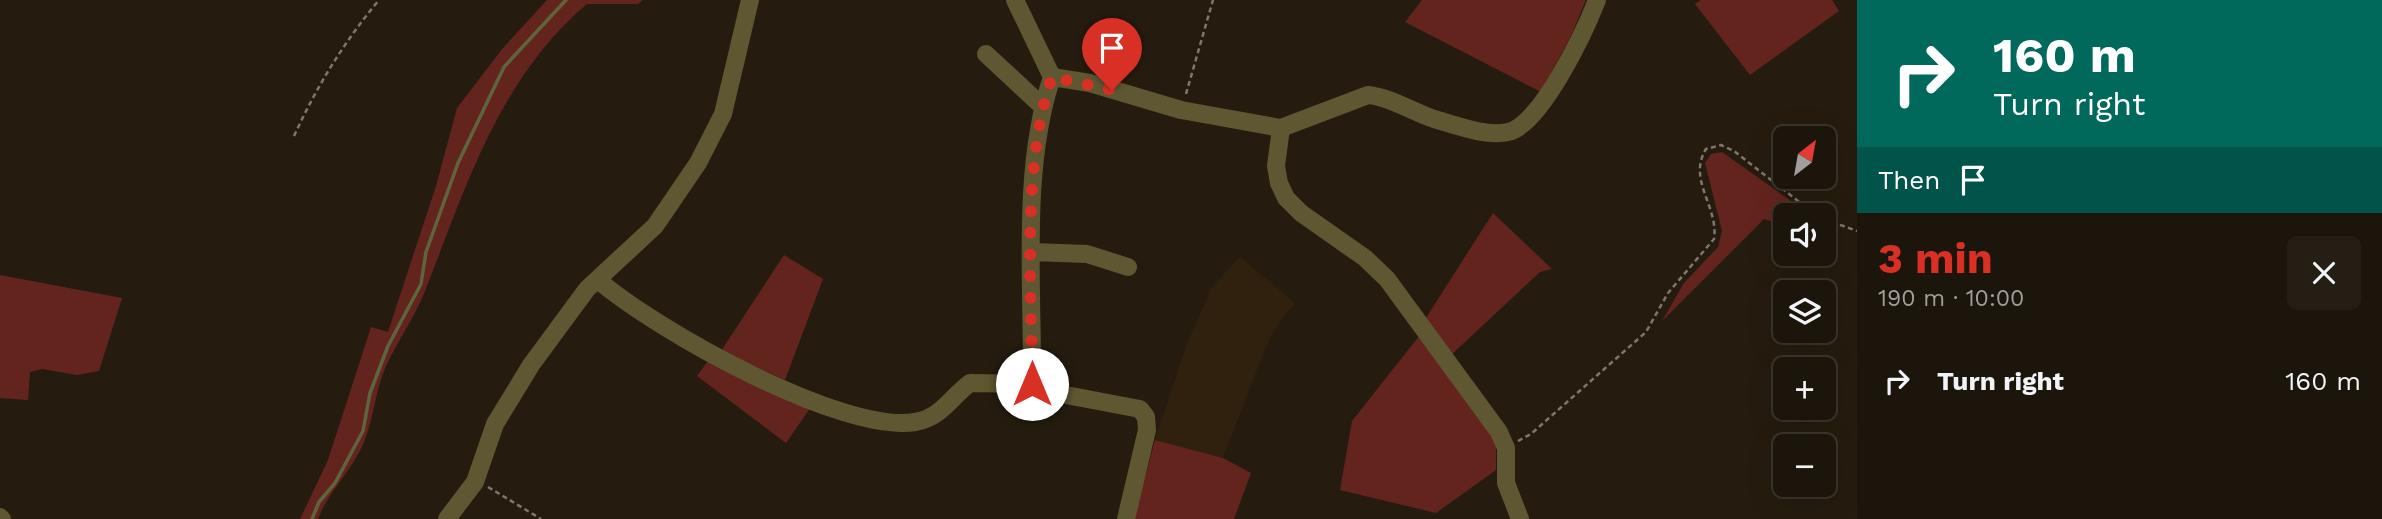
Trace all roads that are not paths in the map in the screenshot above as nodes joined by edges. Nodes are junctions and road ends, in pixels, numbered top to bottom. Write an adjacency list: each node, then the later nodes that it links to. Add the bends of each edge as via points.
1 (750, 0): 10 (street, via 729,97 715,132 655,226)
2 (1016, 0): 5 (street)
3 (1597, 0): 7 (street, via 1569,62 1515,130 1494,133 1467,128 1368,95)
4 (986, 54): 6 (street)
5 (1052, 77): 6 (street); 7 (street, via 1090,83 1181,110)
6 (1042, 107): 8 (street, via 1034,169)
7 (1281, 128): 14 (street, via 1276,166 1286,198 1387,279 1499,432 1506,448 1506,482)
8 (1033, 252): 9 (street, via 1087,254); 11 (street)
9 (1129, 267)
10 (598, 280): 11 (street, via 657,324 712,356 871,419 915,422 933,417 970,383); 12 (street, via 576,303 504,407 475,482)
11 (1032, 384): 13 (street, via 1045,391 1130,405 1146,417)
12 (447, 519)
13 (1126, 519)
14 (1520, 519)

